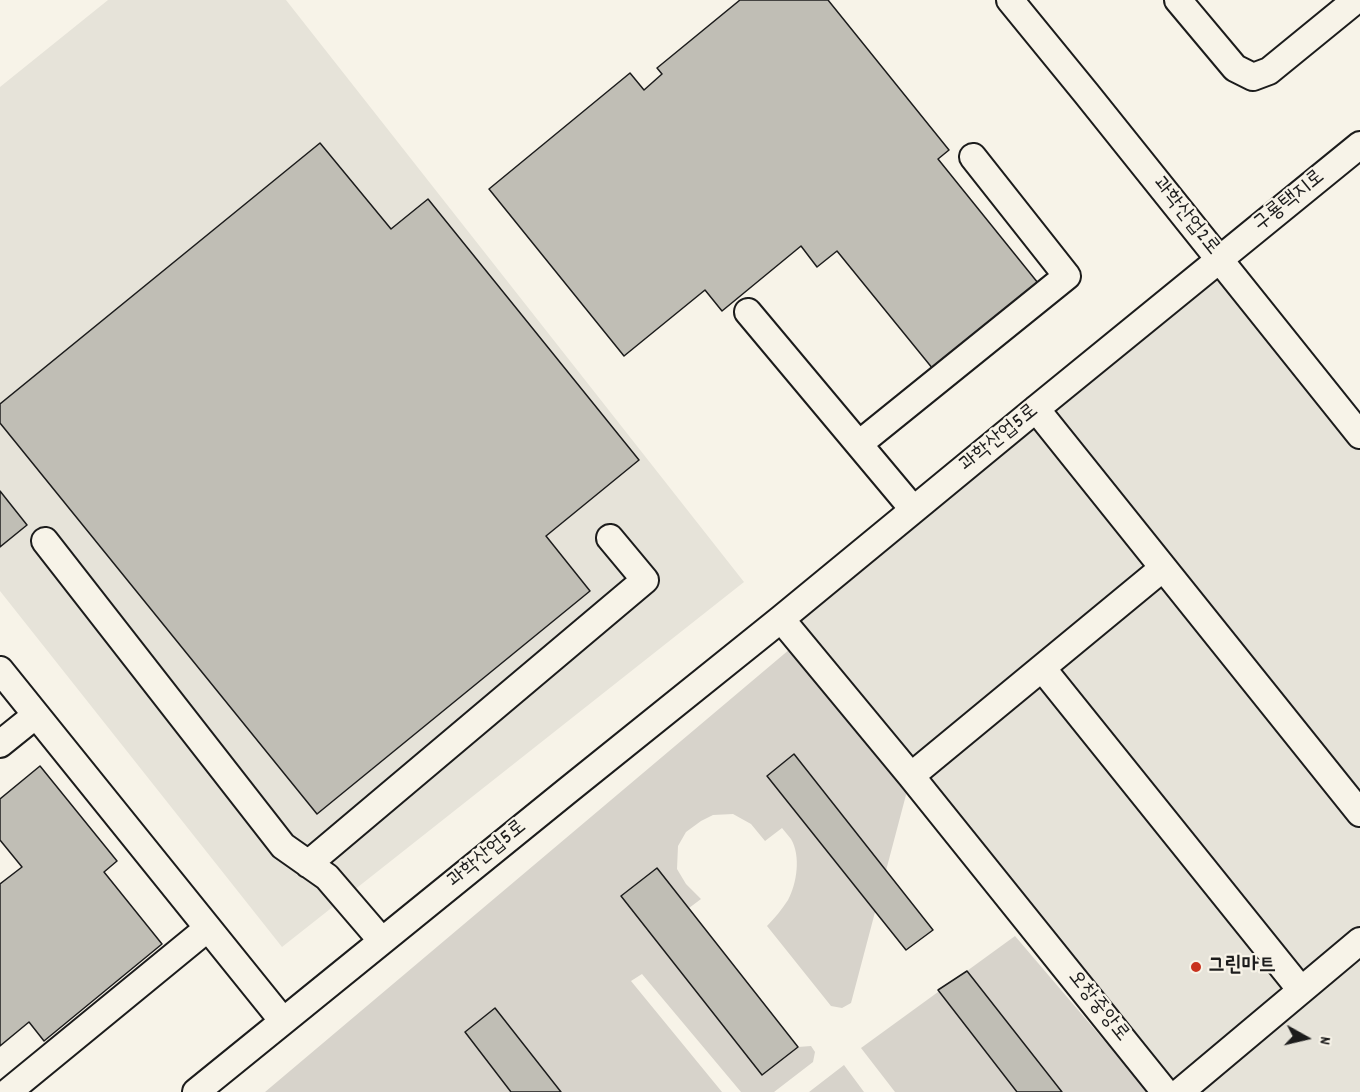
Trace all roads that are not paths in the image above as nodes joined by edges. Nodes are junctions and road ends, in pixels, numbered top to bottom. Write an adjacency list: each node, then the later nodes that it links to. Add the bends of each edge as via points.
1 (1010, 0): 6 (street, 과학산업2로)
2 (1178, 0): 3 (street, via 1235,68 1253,77 1269,71)
3 (1356, 0)
4 (1360, 145): 6 (street, 구룡택지로)
5 (973, 157): 10 (street, via 1067,276)
6 (1219, 259): 8 (street, 과학산업5로); 9 (street, 과학산업2로)
7 (748, 312): 10 (street)
8 (1036, 409): 11 (street, 과학산업5로); 14 (street)
9 (1360, 435)
10 (859, 444): 11 (street)
11 (913, 509): 15 (street, 과학산업5로)
12 (610, 538): 22 (street, via 645,580)
13 (45, 541): 22 (street, via 282,846)
14 (1163, 568): 16 (street); 21 (street)
15 (781, 619): 20 (street); 24 (street, 과학산업5로)
16 (1042, 668): 20 (street); 26 (street)
17 (0, 670): 18 (street)
18 (36, 715): 19 (street); 23 (street)
19 (0, 744)
20 (911, 776): 30 (street, 오창중앙로)
21 (1360, 813)
22 (308, 864): 24 (street, via 327,878)
23 (208, 928): 27 (street); 28 (street)
24 (382, 941): 27 (street, 과학산업5로)
25 (1360, 942): 26 (street)
26 (1301, 990): 31 (street)
27 (283, 1021): 29 (street, 과학산업5로)
28 (8, 1092)
29 (196, 1092)
30 (1165, 1092)
31 (1180, 1092)

